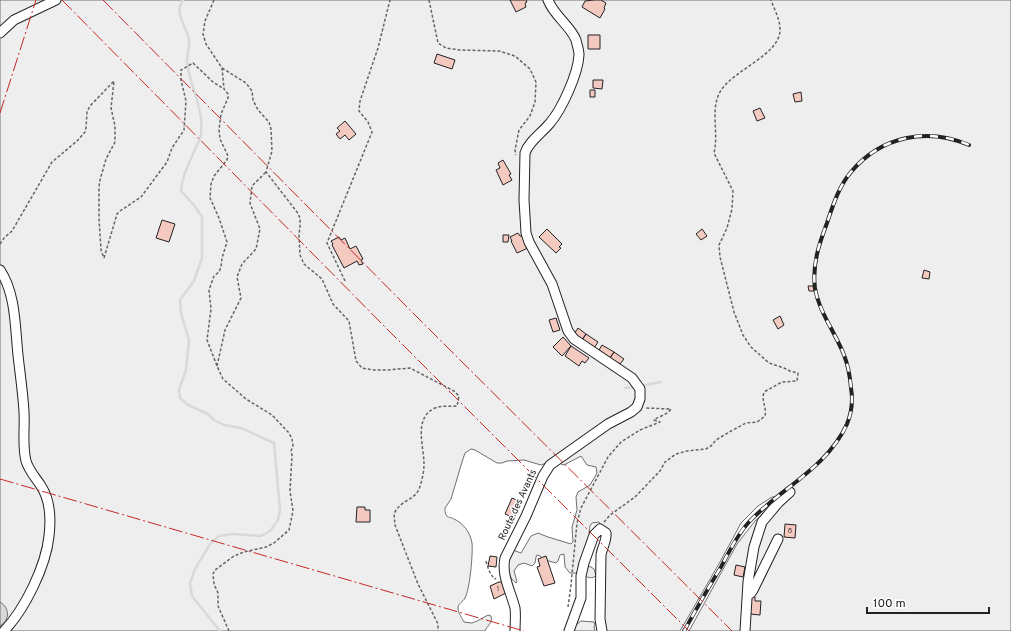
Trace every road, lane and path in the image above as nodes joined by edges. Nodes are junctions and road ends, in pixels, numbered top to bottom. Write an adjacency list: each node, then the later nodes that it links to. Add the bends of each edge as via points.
1 (56, 0): 7 (street, via 14,20)
2 (214, 0): 8 (path, via 205,21 203,34 206,44)
3 (390, 0): 14 (path, via 378,48 360,101 359,111 372,132 327,243)
4 (429, 0): 10 (path, via 438,43 446,48 460,50 499,51 515,56 530,69 536,82 535,102 530,116 519,130 514,150)
5 (548, 0): 16 (street, via 575,38 579,53 576,71 560,111 527,147 525,153 526,233 552,284 564,321 572,336 632,378 640,388)
6 (771, 0): 18 (path, via 780,29 779,38 770,50 726,83 719,95 714,153 733,191 732,209 719,245 734,312 746,341 769,363 798,373 797,381 782,382 764,392 765,416 757,422 746,423 716,440 706,449 676,454 665,462 660,471 635,497 610,515)
7 (0, 33)
8 (222, 68): 9 (path); 11 (path, via 246,83 252,90 258,110 269,122 272,151)
9 (224, 89): 12 (path, via 193,63 181,70 186,101 184,130 166,162 141,197 117,214 104,258 101,250 99,187 106,159 115,142 111,108 114,81 90,106 85,132 52,162 12,231); 15 (path, via 228,98 221,114 219,130 228,156 214,176 210,198 227,242 222,267 214,276 209,290 211,309 207,340)
10 (516, 157)
11 (266, 172): 15 (path, via 252,186 250,203 260,229 256,249 242,264 237,277 241,298 225,330); 26 (path, via 300,218 300,255 304,264 322,279 333,304 349,321 356,361 362,368 410,368 459,396 457,406 435,408 424,419 420,431 424,466 419,490 401,503 394,514 395,525 418,584 438,624)
12 (0, 244)
13 (0, 270): 24 (street, via 12,296 24,411 26,462 47,497 50,516 48,546 38,575 18,613)
14 (345, 281)
15 (217, 366): 25 (path, via 223,379 246,399 272,415 289,433 293,446 290,491 293,511 289,530 266,547 234,556 213,574 218,593 218,606)
16 (637, 407): 21 (street, Route des Avants, via 586,438 546,470 524,522 505,558); 23 (path, via 670,411 654,420 660,422 640,430 621,442 608,457 581,508 577,523)
17 (790, 492): 22 (street, via 762,522 754,547)
18 (600, 529): 28 (street, via 594,535 584,563 580,598); 29 (street, via 606,533 601,555)
19 (778, 539): 22 (street, via 751,594)
20 (486, 561): 21 (path, via 495,579 499,569)
21 (504, 568): 27 (street, via 515,610)
22 (748, 595): 30 (street)
23 (568, 608)
24 (4, 631)
25 (229, 631)
26 (438, 631)
27 (515, 631)
28 (569, 631)
29 (602, 631)
30 (745, 631)

